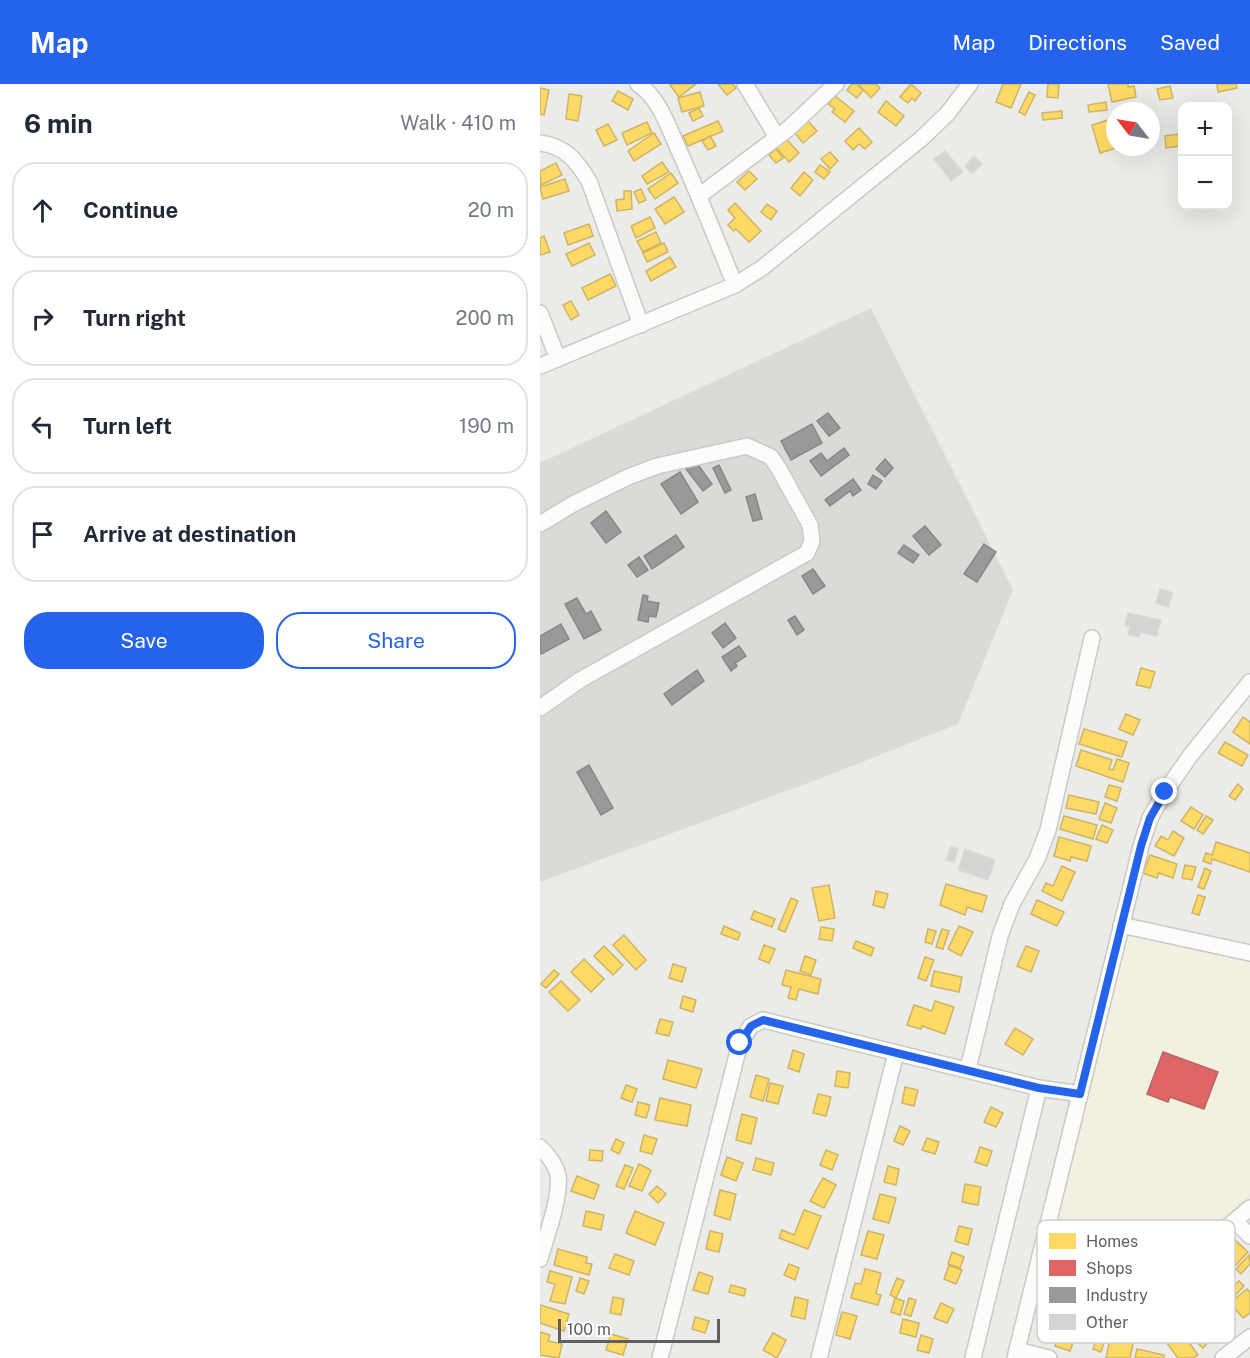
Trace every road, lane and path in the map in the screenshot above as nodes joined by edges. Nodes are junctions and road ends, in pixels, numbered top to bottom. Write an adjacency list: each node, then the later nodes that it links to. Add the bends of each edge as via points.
1 (745, 84): 5 (street)
2 (836, 84): 5 (street)
3 (970, 84): 8 (street, via 921,139 785,250)
4 (641, 85): 7 (street, via 664,117)
5 (777, 137): 7 (street)
6 (540, 143): 10 (street, via 568,153 589,181)
7 (699, 196): 8 (street)
8 (735, 285): 10 (street)
9 (540, 313): 11 (street)
10 (641, 325): 11 (street)
11 (558, 358): 12 (street)
12 (540, 366)
13 (540, 524): 16 (street, via 591,495 657,466 747,446 771,457 810,525 812,542 807,553 580,680)
14 (1092, 638): 20 (street, via 1048,830 1000,936)
15 (1250, 682): 17 (street, via 1190,756 1150,818)
16 (540, 708)
17 (1122, 925): 18 (street); 22 (street)
18 (1250, 953)
19 (896, 1053): 20 (street); 32 (street, via 763,1020 751,1026 740,1043); 33 (street)
20 (968, 1070): 21 (street)
21 (1039, 1088): 22 (street); 34 (street)
22 (1080, 1094): 25 (street)
23 (540, 1147): 28 (street, via 558,1174 556,1198)
24 (1250, 1208): 26 (street)
25 (1049, 1220)
26 (1235, 1221): 27 (street)
27 (1250, 1236)
28 (540, 1259)
29 (1037, 1268): 31 (street)
30 (1250, 1337): 36 (street)
31 (1016, 1354): 35 (street)
32 (660, 1358)
33 (819, 1358)
34 (973, 1358)
35 (1049, 1358)
36 (1223, 1358)

